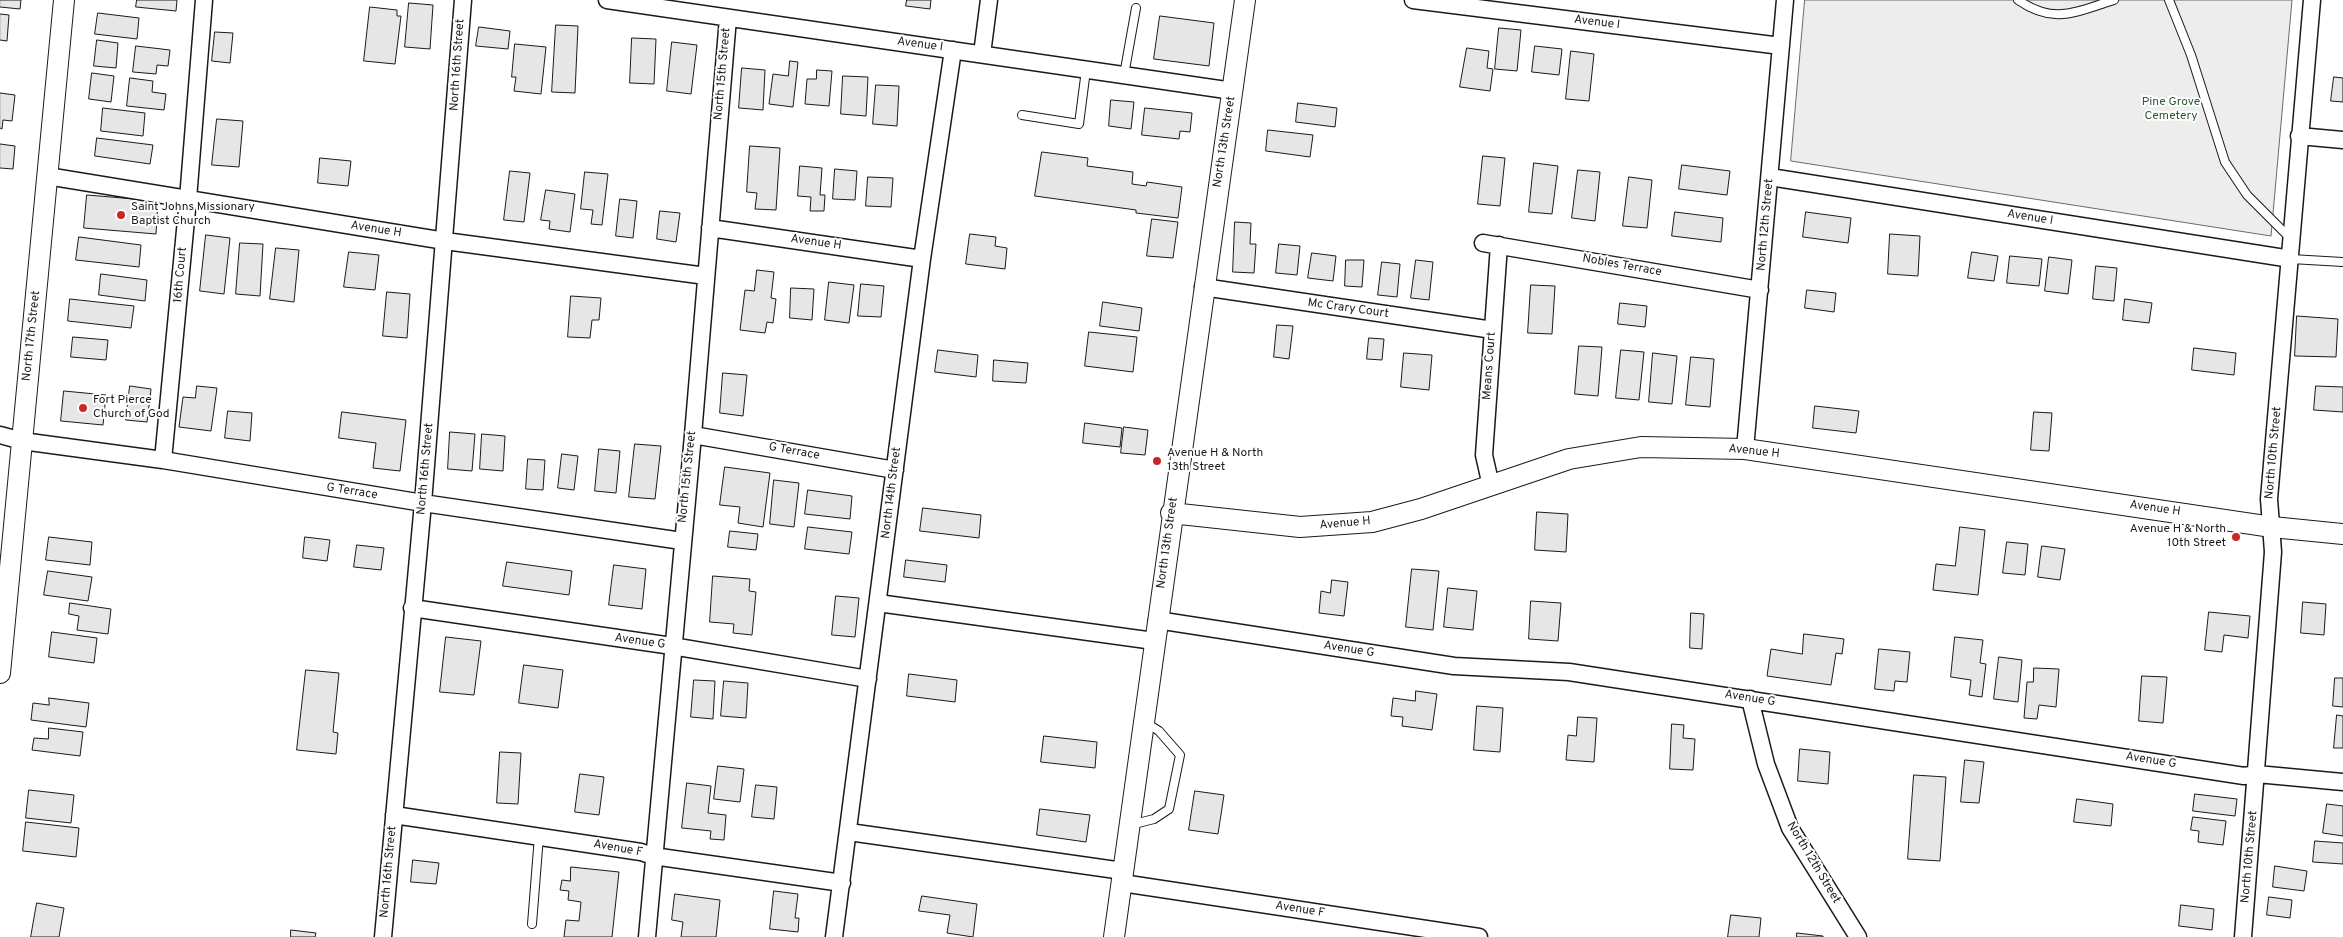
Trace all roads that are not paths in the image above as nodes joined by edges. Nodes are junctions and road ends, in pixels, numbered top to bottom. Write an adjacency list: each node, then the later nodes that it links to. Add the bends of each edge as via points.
1 (64, 0): 24 (street, North 17th Street)
2 (204, 0): 26 (street, 16th Court)
3 (463, 0): 29 (street, North 16th Street)
4 (607, 0): 14 (street, Avenue I)
5 (989, 0): 17 (street)
6 (1244, 0): 20 (street, North 13th Street)
7 (1413, 0): 15 (street, Avenue I)
8 (1785, 0): 15 (street, North 12th Street)
9 (2018, 0): 10 (lane, via 2045,14 2068,15)
10 (2114, 0)
11 (2169, 0): 28 (lane, via 2191,55 2225,162 2248,195)
12 (2312, 0): 22 (street, North 10th Street)
13 (1136, 8): 19 (lane)
14 (728, 18): 16 (street, Avenue I); 27 (street, North 15th Street)
15 (1781, 46): 25 (street, North 12th Street)
16 (953, 50): 17 (street, Avenue I); 32 (street, North 14th Street)
17 (982, 54): 18 (street, Avenue I)
18 (1086, 70): 19 (street, Avenue I); 21 (lane, via 1080,124)
19 (1124, 76): 20 (street, Avenue I)
20 (1232, 91): 36 (street, North 13th Street)
21 (1022, 115)
22 (2299, 136): 23 (street); 28 (street, North 10th Street)
23 (2343, 140)
24 (47, 176): 26 (street, Avenue H); 41 (street, North 17th Street)
25 (1770, 177): 33 (street, Avenue I); 37 (street, North 12th Street)
26 (188, 199): 29 (street, Avenue H); 43 (street, 16th Court)
27 (710, 228): 32 (street, Avenue H); 35 (street, North 15th Street)
28 (2292, 240): 33 (street, North 10th Street)
29 (445, 241): 35 (street, Avenue H); 46 (street, North 16th Street)
30 (1483, 243): 31 (street, Nobles Terrace)
31 (1500, 245): 37 (street, Nobles Terrace); 38 (street, Means Court)
32 (922, 259): 44 (street, North 14th Street)
33 (2291, 259): 34 (lane); 48 (street, North 10th Street, via 2268,499)
34 (2343, 262)
35 (706, 276): 40 (street, North 15th Street)
36 (1203, 287): 38 (street, Mc Crary Court); 47 (street, North 13th Street)
37 (1760, 290): 42 (street, North 12th Street)
38 (1493, 330): 45 (street, Means Court, via 1484,455)
39 (0, 435): 41 (street)
40 (693, 435): 44 (street, G Terrace); 50 (street, North 15th Street)
41 (22, 441): 43 (street, G Terrace); 56 (street, North 17th Street)
42 (1745, 449): 45 (street, Avenue H, via 1641,447 1568,459); 48 (street, Avenue H)
43 (163, 460): 46 (street, G Terrace)
44 (895, 470): 51 (street, North 14th Street)
45 (1491, 486): 47 (street, Avenue H, via 1372,522 1300,527)
46 (423, 503): 50 (street, G Terrace); 52 (street, North 16th Street)
47 (1171, 513): 53 (street, North 13th Street)
48 (2272, 527): 49 (street, Avenue H); 60 (street, North 10th Street, via 2273,552)
49 (2343, 534)
50 (682, 542): 55 (street, North 15th Street)
51 (878, 603): 54 (street); 57 (street, North 14th Street)
52 (412, 608): 55 (street, Avenue G); 62 (street, North 16th Street)
53 (1157, 620): 54 (street, North 13th Street); 58 (street, Avenue G, via 1454,666 1570,672)
54 (1154, 641): 59 (street, North 13th Street)
55 (672, 646): 57 (street, Avenue G); 66 (street, North 15th Street)
56 (0, 673)
57 (868, 679): 64 (street, North 14th Street)
58 (1750, 699): 60 (street, Avenue G, via 2244,776); 75 (street, North 12th Street, via 1766,764 1790,828)
59 (1143, 721): 63 (street, North 13th Street); 63 (lane, via 1159,730 1180,756 1169,809 1154,818)
60 (2257, 774): 61 (street, Avenue G); 76 (street, North 10th Street)
61 (2343, 782)
62 (394, 814): 65 (street, Avenue F); 70 (street, North 16th Street)
63 (1129, 825): 67 (street, North 13th Street)
64 (848, 832): 67 (street, Avenue F); 68 (street, North 14th Street)
65 (539, 836): 66 (street, Avenue F); 69 (lane)
66 (653, 856): 68 (street, Avenue F); 71 (street, North 15th Street)
67 (1122, 877): 73 (street, North 13th Street); 74 (street, Avenue F)
68 (842, 883): 72 (street, North 14th Street)
69 (532, 924)
70 (383, 937)
71 (647, 937)
72 (834, 937)
73 (1114, 937)
74 (1479, 937)
75 (1858, 937)
76 (2243, 937)

